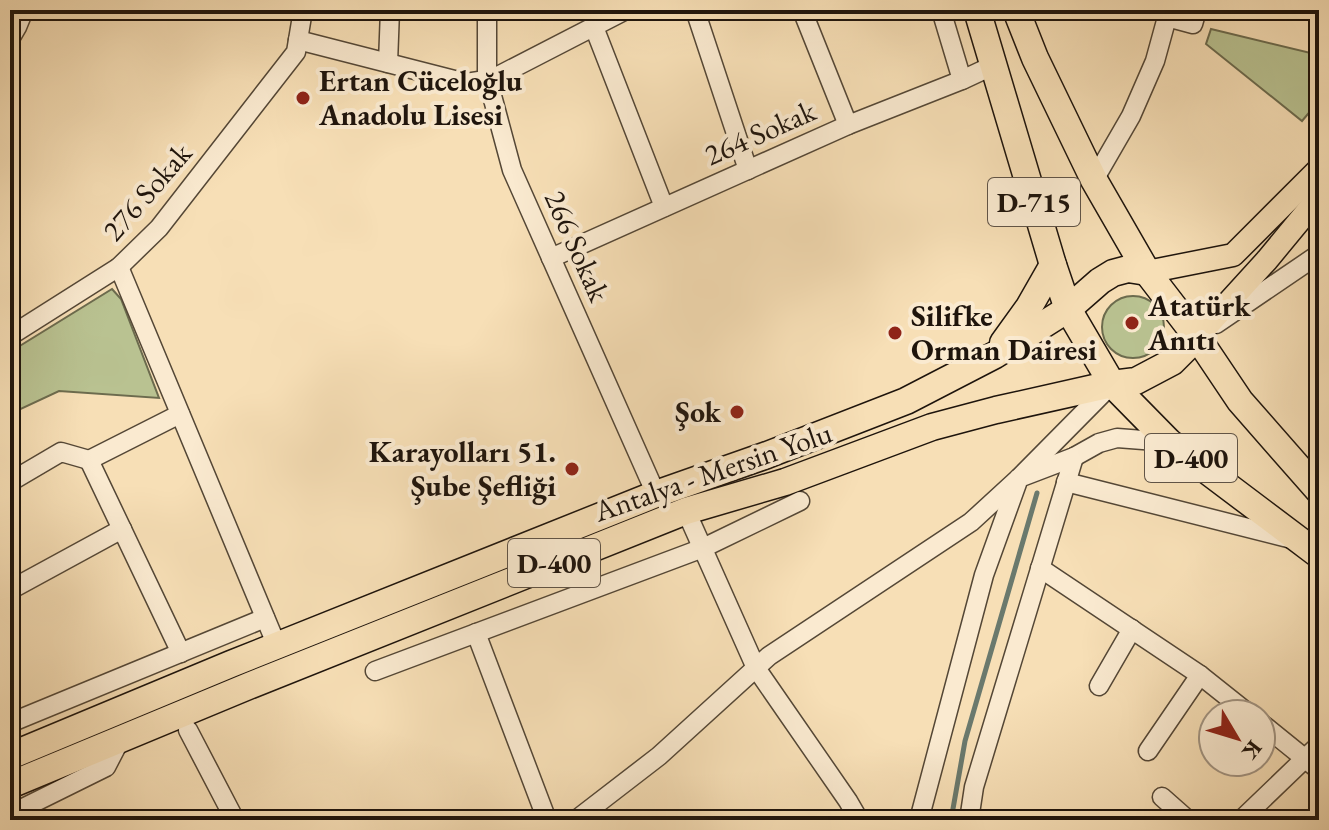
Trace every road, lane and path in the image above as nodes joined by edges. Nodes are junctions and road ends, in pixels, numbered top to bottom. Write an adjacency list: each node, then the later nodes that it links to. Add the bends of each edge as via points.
1 (24, 10): 14 (street)
2 (303, 10): 15 (street)
3 (390, 10): 16 (street)
4 (487, 10): 18 (street, 266 Sokak)
5 (626, 10): 13 (street)
6 (695, 10): 22 (street)
7 (802, 10): 20 (street)
8 (941, 10): 19 (street)
9 (977, 10): 17 (highway, D-715)
10 (1016, 10): 23 (highway, D-715)
11 (1168, 14): 12 (street); 23 (street, via 1131,116)
12 (1195, 17)
13 (594, 27): 18 (street); 25 (street)
14 (10, 39)
15 (297, 46): 16 (street); 29 (street, 276 Sokak, via 159,228)
16 (388, 63): 18 (street, via 466,83)
17 (994, 65): 19 (street, 264 Sokak); 28 (highway, D-715)
18 (487, 80): 27 (street, 266 Sokak, via 512,170)
19 (962, 80): 20 (street, 264 Sokak)
20 (848, 125): 22 (street, 264 Sokak)
21 (1319, 169): 30 (main road, via 1233,255)
22 (748, 170): 25 (street, 264 Sokak)
23 (1094, 180): 30 (highway, D-715)
24 (1319, 197): 33 (main road)
25 (664, 207): 27 (street, 264 Sokak)
26 (1319, 254): 33 (street)
27 (551, 258): 44 (street, 266 Sokak)
28 (1053, 265): 31 (highway, D-715); 34 (highway)
29 (119, 267): 32 (street, 276 Sokak); 36 (street)
30 (1147, 272): 31 (highway, via 1113,273); 33 (highway, D-400)
31 (1068, 309): 34 (highway, Antalya - Mersin Yolu / D-400); 35 (highway, D-715)
32 (10, 336)
33 (1197, 337): 35 (highway, via 1153,373); 43 (highway, D-400, via 1240,401)
34 (995, 355): 44 (highway, Antalya - Mersin Yolu / D-400, via 906,401)
35 (1112, 384): 37 (highway, D-400); 40 (street); 46 (highway, Antalya - Mersin Yolu / D-400, via 932,427 785,482)
36 (180, 414): 39 (street); 52 (street)
37 (1169, 442): 38 (street, via 1117,438); 49 (highway, D-400)
38 (1074, 457): 40 (street); 42 (street)
39 (89, 460): 41 (street, via 61,452); 47 (street)
40 (1019, 478): 57 (street, via 971,522); 77 (street, via 984,575)
41 (10, 482)
42 (1066, 482): 49 (street); 50 (street)
43 (1319, 491)
44 (656, 494): 55 (highway, Antalya - Mersin Yolu / D-400)
45 (800, 501): 48 (street)
46 (686, 511): 48 (street); 65 (highway, Antalya - Mersin Yolu / D-400)
47 (122, 529): 51 (street); 56 (street)
48 (703, 548): 54 (street); 57 (street)
49 (1310, 549)
50 (1040, 568): 53 (street); 78 (street, via 974,787)
51 (10, 590)
52 (265, 618): 55 (street); 56 (street)
53 (1132, 629): 59 (street); 60 (street)
54 (476, 633): 58 (street); 74 (street)
55 (277, 646): 68 (highway, Antalya - Mersin Yolu / D-400)
56 (181, 653): 62 (street)
57 (756, 668): 75 (street, via 659,756); 76 (street)
58 (375, 671)
59 (1200, 675): 61 (street); 67 (street)
60 (1099, 686)
61 (1229, 698)
62 (10, 723)
63 (188, 730): 73 (street)
64 (1277, 736): 69 (street)
65 (120, 740): 70 (highway, Antalya - Mersin Yolu / D-400); 72 (street, via 106,767)
66 (1319, 745): 69 (street)
67 (1148, 751)
68 (10, 756)
69 (1312, 764): 80 (street)
70 (10, 785)
71 (1162, 797): 79 (street)
72 (13, 817)
73 (235, 820)
74 (547, 820)
75 (576, 820)
76 (859, 820)
77 (919, 820)
78 (969, 820)
79 (1188, 820)
80 (1241, 820)

